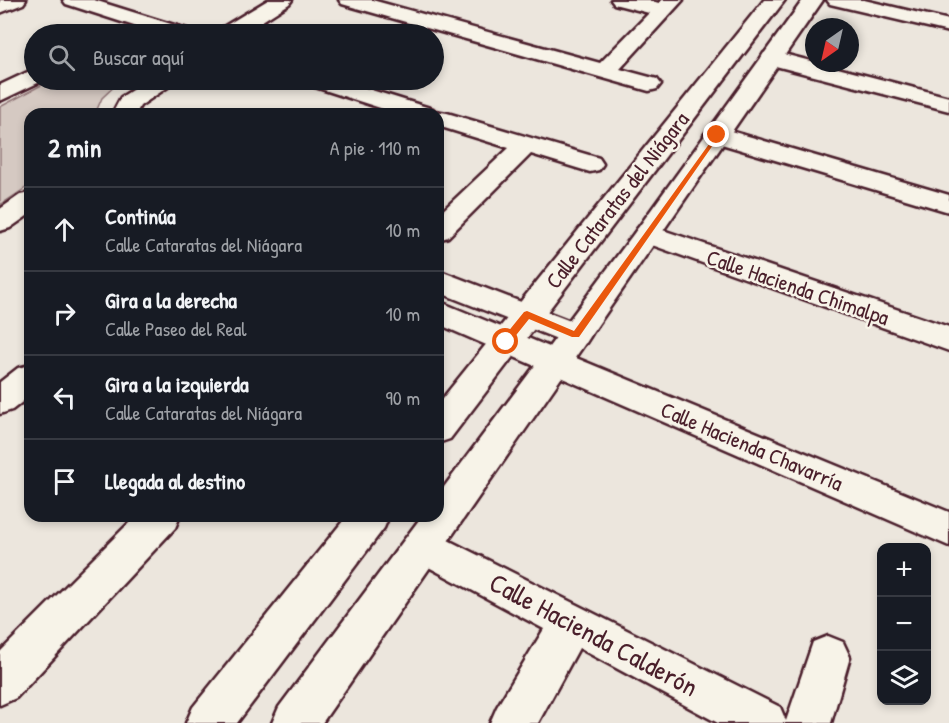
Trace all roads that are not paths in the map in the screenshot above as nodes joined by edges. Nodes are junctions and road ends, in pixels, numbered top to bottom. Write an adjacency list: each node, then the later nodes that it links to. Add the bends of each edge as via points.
1 (16, 0): 10 (street)
2 (73, 0): 11 (street)
3 (282, 0): 14 (street)
4 (349, 0): 15 (street)
5 (621, 0): 9 (street)
6 (775, 0): 39 (street, Calle Cataratas del Niágara)
7 (813, 0): 18 (street, Calle Cataratas del Niágara)
8 (837, 0): 16 (street)
9 (668, 5): 19 (street)
10 (0, 7)
11 (139, 22): 12 (street); 13 (street)
12 (135, 24)
13 (146, 24)
14 (244, 24)
15 (434, 24)
16 (949, 26)
17 (444, 27): 19 (street)
18 (772, 58): 25 (street); 29 (street, Calle Cataratas del Niágara)
19 (604, 72): 21 (street)
20 (24, 81): 24 (street)
21 (649, 84)
22 (148, 90): 27 (street)
23 (336, 90): 26 (street)
24 (0, 94)
25 (949, 104)
26 (367, 106)
27 (127, 108)
28 (444, 120): 30 (street)
29 (717, 135): 32 (street); 36 (street, Calle Cataratas del Niágara)
30 (525, 146): 31 (street); 35 (street)
31 (590, 164)
32 (949, 204)
33 (24, 205): 34 (street)
34 (0, 222)
35 (444, 225)
36 (648, 234): 40 (street, Calle Hacienda Chimalpa); 42 (street, Calle Cataratas del Niágara)
37 (444, 282): 39 (street)
38 (444, 315): 41 (street)
39 (527, 315): 41 (street, Calle Cataratas del Niágara); 42 (street)
40 (949, 339)
41 (506, 342): 42 (street); 45 (street, Calle Cataratas del Niágara)
42 (565, 349): 46 (street, Calle Cataratas del Niágara); 50 (street, Calle Hacienda Chavarría)
43 (24, 382): 44 (street)
44 (0, 401)
45 (444, 421)
46 (444, 517)
47 (155, 522): 54 (street)
48 (365, 522): 55 (street)
49 (441, 522): 51 (street, Calle Cataratas del Niágara)
50 (949, 529)
51 (424, 545): 52 (street, Calle Hacienda Calderón); 56 (street, Calle Cataratas del Niágara)
52 (571, 622): 57 (street); 58 (street, Calle Hacienda Calderón)
53 (828, 657): 59 (street)
54 (4, 672)
55 (209, 723)
56 (295, 723)
57 (513, 723)
58 (764, 723)
59 (808, 723)

